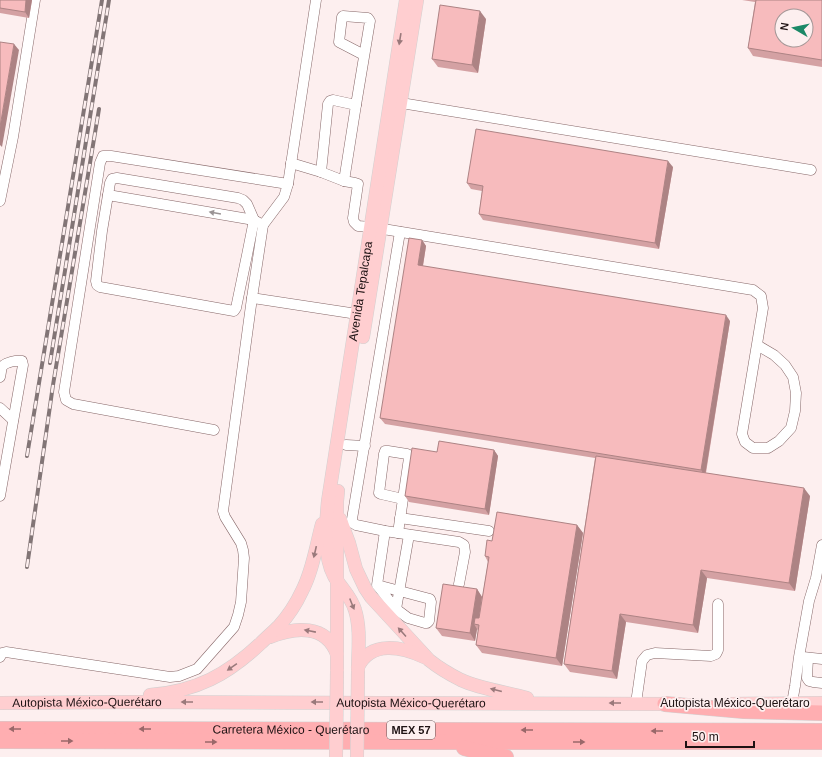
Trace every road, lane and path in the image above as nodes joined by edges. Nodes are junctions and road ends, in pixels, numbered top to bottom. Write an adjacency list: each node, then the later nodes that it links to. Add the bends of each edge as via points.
1 (35, 0): 14 (lane)
2 (316, 0): 8 (lane)
3 (406, 0): 6 (main road, Avenida Tepalcapa, one-way to 6)
4 (417, 0): 6 (main road, Avenida Tepalcapa)
5 (364, 55): 7 (lane)
6 (395, 102): 9 (lane); 17 (main road, Avenida Tepalcapa)
7 (356, 105): 10 (lane, via 333,100 328,104); 11 (lane)
8 (292, 163): 10 (lane); 12 (lane)
9 (811, 170)
10 (321, 172): 11 (lane)
11 (344, 181): 17 (lane, via 358,184 354,222 358,226)
12 (288, 184): 16 (lane, via 284,196); 25 (lane, via 111,156 103,156 100,163 64,392 66,400 73,404)
13 (108, 195): 15 (lane, one-way to 13); 15 (lane, via 112,179 117,178 238,198 247,204); 15 (lane, via 97,285 234,311)
14 (0, 201)
15 (254, 220): 16 (lane)
16 (263, 225): 19 (lane)
17 (376, 228): 18 (lane); 20 (main road, Avenida Tepalcapa); 26 (main road, Avenida Tepalcapa)
18 (400, 232): 21 (lane, via 753,290 761,296 762,308); 27 (lane)
19 (252, 298): 20 (lane); 48 (lane, via 223,511 241,543 244,558 241,602 234,627 196,669 179,676 170,677 6,652)
20 (357, 314): 31 (main road, Avenida Tepalcapa)
21 (757, 345): 21 (lane, via 742,434 745,442 753,448 768,448 791,428 796,393 793,377 784,365 774,355)
22 (0, 377): 24 (lane, via 3,365 20,360 22,362)
23 (0, 408): 24 (lane)
24 (13, 420): 28 (lane)
25 (214, 430)
26 (346, 445): 27 (lane); 32 (main road, Avenida Tepalcapa)
27 (365, 446): 34 (lane, via 352,519 356,525)
28 (3, 458): 29 (lane)
29 (0, 496)
30 (403, 499): 30 (lane, via 409,455 385,451 379,493); 33 (lane)
31 (328, 501): 40 (main road, Avenida Tepalcapa, via 327,552 330,567); 46 (main road, one-way to 46, via 312,567 303,590 287,617)
32 (337, 514): 40 (main road, Avenida Tepalcapa); 51 (main road, one-way to 32, via 365,588)
33 (400, 518): 35 (lane); 36 (lane)
34 (386, 531): 36 (lane); 42 (lane)
35 (489, 531)
36 (398, 533): 37 (lane)
37 (409, 535): 41 (lane, via 459,542 464,545); 43 (lane)
38 (822, 545): 39 (lane)
39 (819, 578): 49 (lane, via 809,601)
40 (337, 581): 47 (main road, Avenida Tepalcapa); 52 (main road, Avenida Tepalcapa, one-way to 52, via 350,597 355,609 358,627)
41 (459, 584)
42 (377, 585): 43 (lane); 45 (lane)
43 (399, 591): 45 (lane); 45 (lane, via 430,599 429,621 425,623 408,618)
44 (718, 604): 57 (lane, via 716,654 647,655 642,660)
45 (396, 609)
46 (262, 642): 47 (main road, one-way to 46, via 328,640 319,633 309,630 286,631); 54 (main road, one-way to 54, via 223,674 196,686 157,694 112,696)
47 (337, 656): 67 (main road, Avenida Tepalcapa, bridge)
48 (0, 657)
49 (803, 657): 50 (lane); 53 (lane, via 809,681); 58 (lane)
50 (822, 659)
51 (429, 660): 52 (main road, via 402,650 376,649 360,662); 56 (main road, one-way to 51, via 467,682)
52 (358, 669): 68 (main road, Avenida Tepalcapa, bridge)
53 (822, 683)
54 (79, 702): 55 (main road, Autopista México-Querétaro); 56 (main road, Autopista México-Querétaro, one-way to 54)
55 (0, 703)
56 (547, 703): 57 (main road, Autopista México-Querétaro, one-way to 56)
57 (636, 703): 59 (main road, Autopista México-Querétaro)
58 (792, 703): 59 (main road, Autopista México-Querétaro); 60 (main road, Autopista México-Querétaro)
59 (665, 704): 60 (highway, via 744,711)
60 (819, 710): 62 (highway, via 721,722)
61 (0, 729): 62 (highway, Carretera México - Querétaro / MEX 57, one-way to 61)
62 (677, 731): 63 (highway, Carretera México - Querétaro / MEX 57)
63 (822, 731)
64 (0, 741): 65 (highway, Carretera México - Querétaro / MEX 57, one-way to 65)
65 (448, 742): 66 (highway, Carretera México - Querétaro / MEX 57, one-way to 66); 69 (highway)
66 (822, 742)
67 (336, 757)
68 (357, 757)
69 (506, 757)

